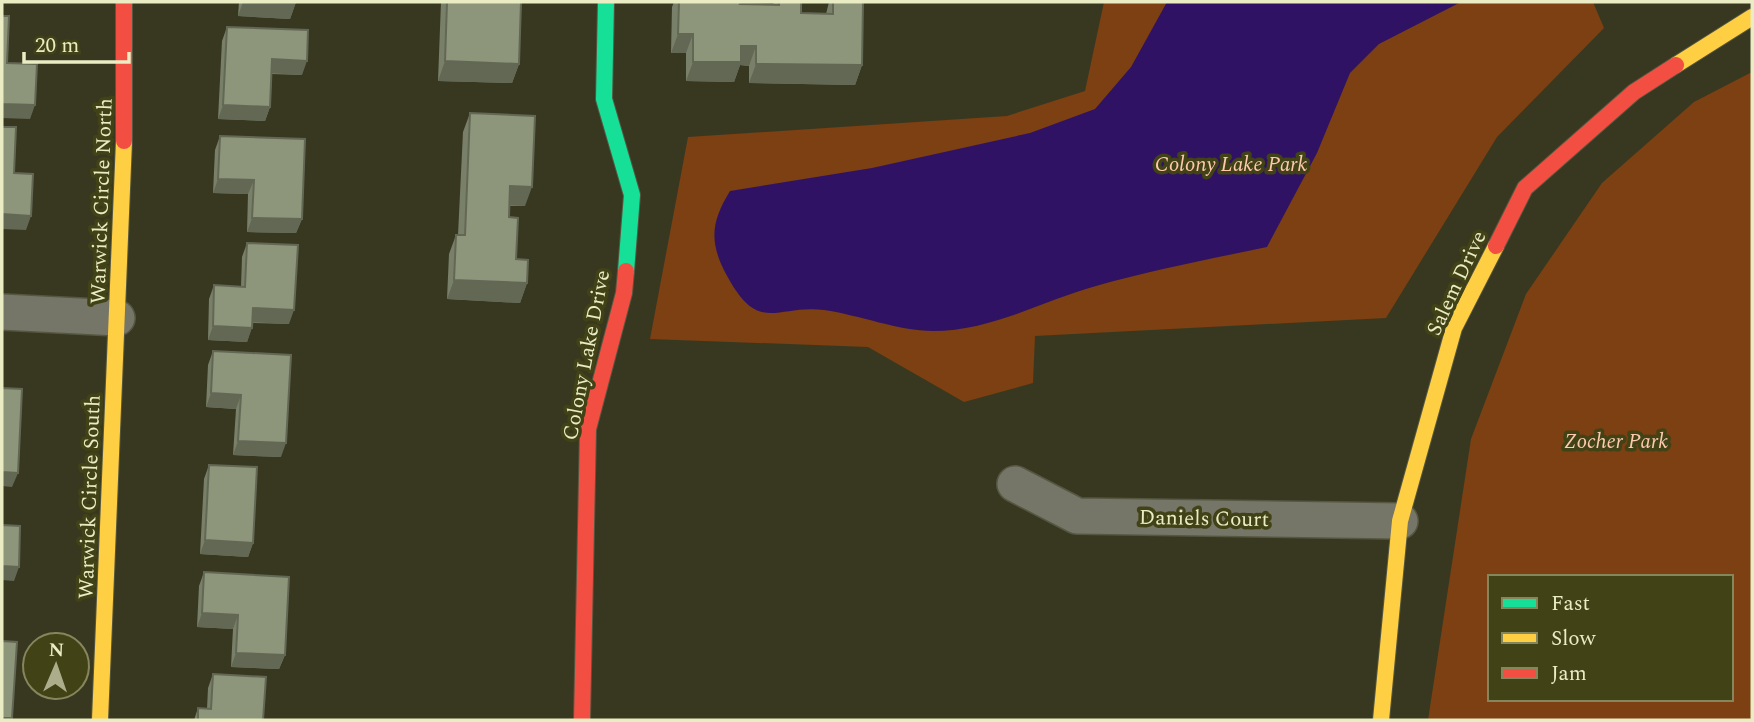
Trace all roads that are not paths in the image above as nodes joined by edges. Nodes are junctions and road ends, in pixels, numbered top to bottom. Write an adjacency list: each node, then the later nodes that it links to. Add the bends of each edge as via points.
1 (124, 2): 5 (street, Warwick Circle North, via 126,86)
2 (606, 2): 9 (street, Colony Lake Drive, via 604,99 632,195 624,293 588,429)
3 (1752, 17): 7 (street, Salem Drive, via 1634,92 1525,188 1454,328)
4 (2, 312): 5 (street)
5 (117, 318): 8 (street, Warwick Circle South)
6 (1015, 484): 7 (street, Daniels Court, via 1077,516)
7 (1400, 521): 10 (street, Salem Drive)
8 (100, 720)
9 (582, 720)
10 (1381, 720)

